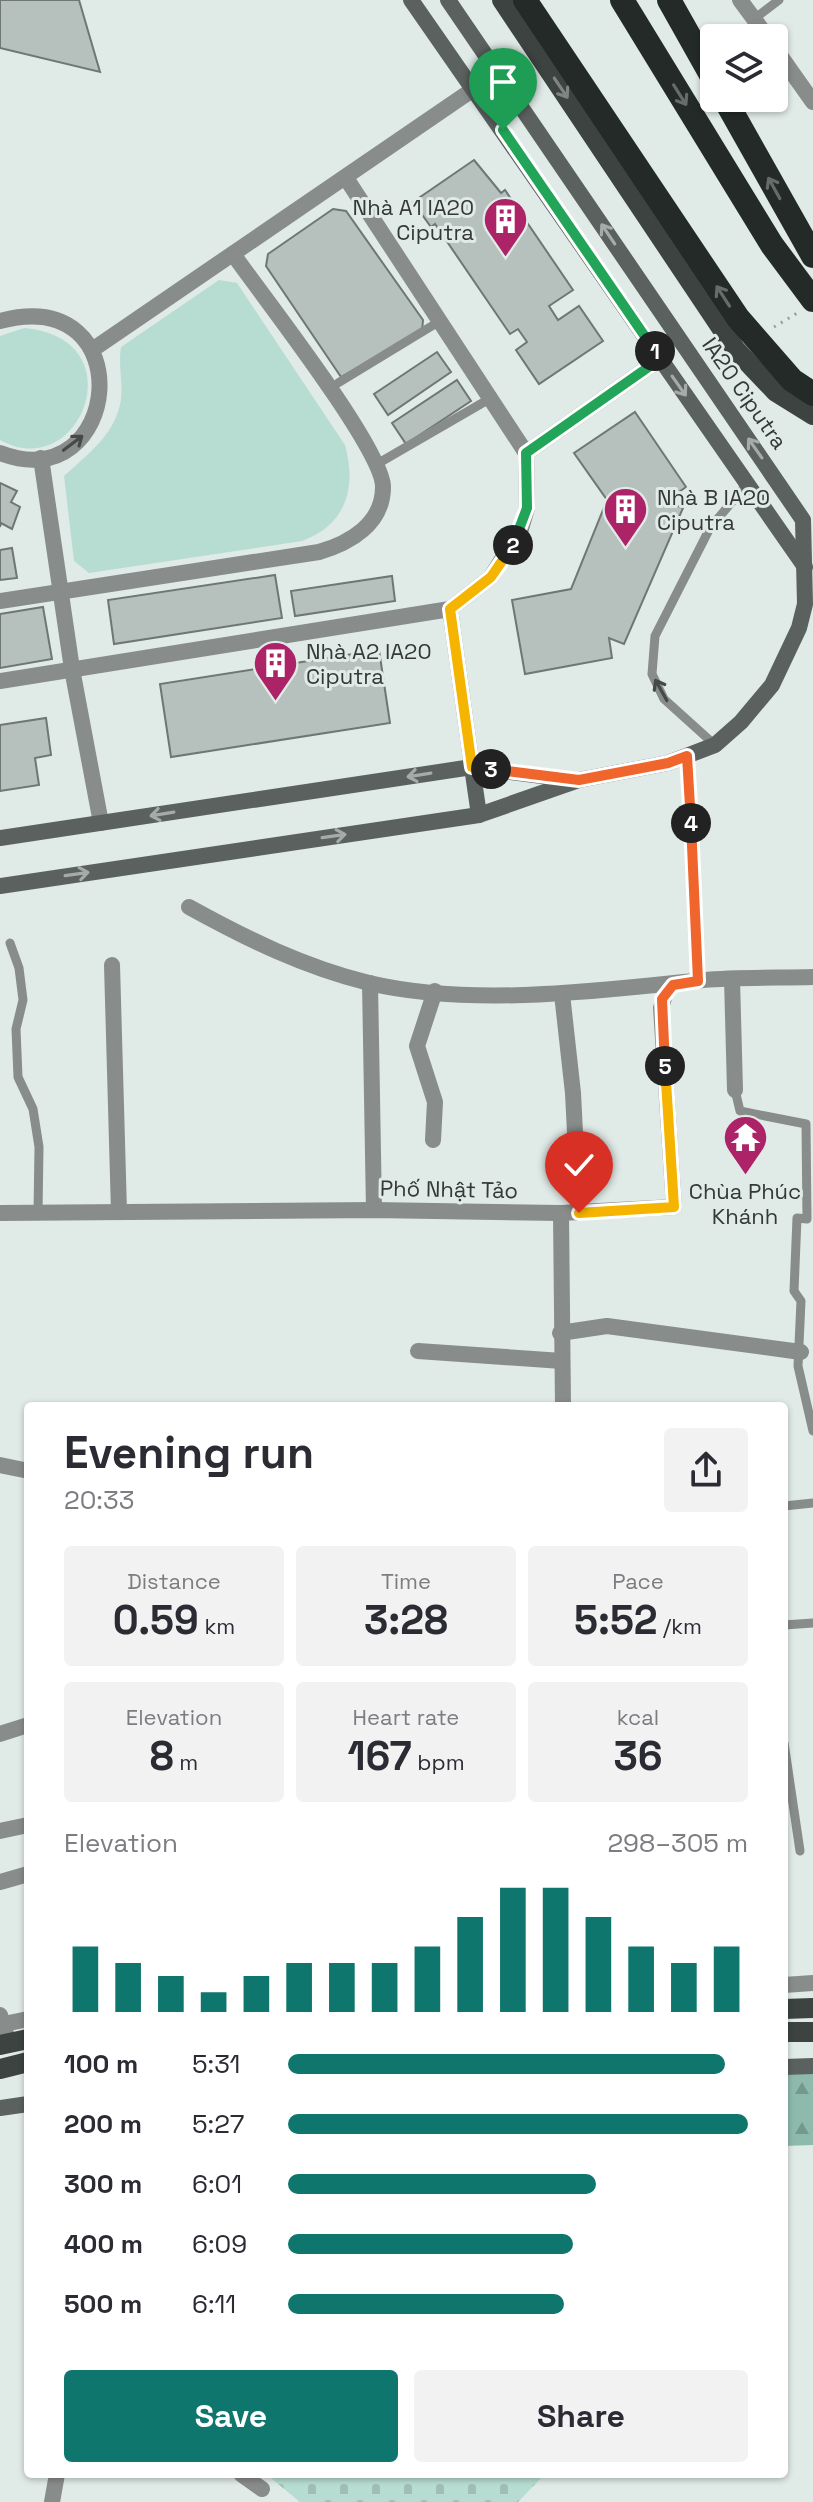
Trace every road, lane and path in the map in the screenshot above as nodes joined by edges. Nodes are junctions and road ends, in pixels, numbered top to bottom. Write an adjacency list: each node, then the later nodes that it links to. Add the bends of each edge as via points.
1 (411, 0): 14 (street)
2 (448, 0): 13 (street, IA20 Ciputra)
3 (502, 0): 29 (main road, one-way to 29, via 736,350 776,392)
4 (525, 0): 23 (highway, one-way to 4)
5 (620, 0): 20 (highway, one-way to 20)
6 (669, 0): 11 (highway)
7 (740, 0): 9 (street)
8 (779, 0): 9 (lane)
9 (754, 19): 10 (street)
10 (758, 24)
11 (700, 55)
12 (788, 67): 15 (street)
13 (497, 73): 14 (street); 35 (street, IA20 Ciputra, one-way to 13, via 803,520 792,499)
14 (475, 89): 17 (street); 25 (street)
15 (813, 102)
16 (732, 112): 19 (highway, one-way to 16)
17 (346, 178): 18 (street); 22 (street)
18 (233, 254): 24 (street); 33 (street, via 364,437)
19 (813, 256)
20 (810, 304): 23 (path)
21 (0, 321): 24 (street, via 24,314 49,317 71,327)
22 (440, 321): 26 (lane); 28 (street)
23 (754, 339): 27 (highway, via 792,380)
24 (92, 350): 32 (street, one-way to 24, via 70,447 87,432 98,411 103,388)
25 (660, 359): 31 (street); 34 (street, one-way to 34)
26 (338, 383)
27 (813, 394)
28 (491, 398): 31 (street); 33 (lane)
29 (813, 415)
30 (0, 453): 32 (street)
31 (526, 453): 38 (street, via 527,508 521,529 491,577)
32 (41, 458): 36 (street)
33 (377, 464): 36 (street, via 383,486 376,514 344,545)
34 (746, 485): 35 (street); 41 (lane, one-way to 34, via 664,699 652,674 655,636 710,528)
35 (805, 567): 41 (street, IA20 Ciputra, via 799,628 772,685)
36 (61, 593): 37 (street); 39 (street)
37 (0, 601)
38 (450, 609): 39 (street); 43 (street)
39 (72, 669): 40 (street); 46 (street)
40 (0, 681)
41 (715, 745): 42 (street)
42 (687, 756): 44 (street); 54 (lane)
43 (472, 767): 44 (street); 45 (street); 46 (street, one-way to 46)
44 (579, 780): 45 (street)
45 (479, 815): 48 (street, one-way to 45)
46 (101, 823): 47 (street)
47 (0, 838)
48 (0, 886)
49 (189, 907): 55 (street, via 264,949)
50 (10, 943): 65 (lane, via 23,1000 16,1029 18,1077 33,1109 39,1147)
51 (112, 965): 63 (street)
52 (813, 977): 53 (street)
53 (732, 979): 54 (street); 59 (street)
54 (698, 981): 56 (street)
55 (370, 983): 57 (street); 62 (street)
56 (673, 985): 58 (street); 67 (street, Phố Nhật Tảo, via 661,1008 674,1207)
57 (435, 991): 58 (street); 60 (street, via 417,1046 435,1102)
58 (562, 994): 67 (street)
59 (735, 1090): 61 (lane, via 740,1111 806,1124)
60 (433, 1140)
61 (809, 1207): 70 (lane, via 807,1219 797,1218 794,1291 801,1301)
62 (374, 1210): 63 (street, Phố Nhật Tảo); 66 (street, Phố Nhật Tảo)
63 (119, 1212): 65 (street, Phố Nhật Tảo)
64 (0, 1213): 65 (street, Phố Nhật Tảo)
65 (38, 1213)
66 (561, 1213): 67 (street, Phố Nhật Tảo); 68 (street)
67 (579, 1213)
68 (560, 1333): 70 (street, via 607,1326); 71 (street)
69 (418, 1351): 71 (street)
70 (801, 1352): 73 (lane, via 798,1366)
71 (562, 1361): 72 (street)
72 (563, 1402)
73 (813, 1431)
74 (0, 1465): 75 (street)
75 (24, 1470)
76 (813, 1503): 77 (lane)
77 (788, 1506)
78 (813, 1623): 79 (lane)
79 (788, 1625)
80 (24, 1726): 81 (street)
81 (0, 1734)
82 (788, 1770): 85 (lane)
83 (24, 1826): 84 (street)
84 (0, 1831)
85 (800, 1851)
86 (24, 1875): 87 (street)
87 (0, 1882)
88 (813, 1983): 89 (street)
89 (788, 1985)
90 (813, 2008): 91 (main road)
91 (788, 2009)
92 (788, 2032): 93 (main road)
93 (813, 2032)
94 (24, 2063): 97 (main road)
95 (813, 2066): 96 (street)
96 (788, 2067)
97 (0, 2069)
98 (24, 2105): 99 (street)
99 (0, 2108)
100 (56, 2478): 103 (street)
101 (247, 2478): 102 (street)
102 (262, 2489)
103 (52, 2502)

